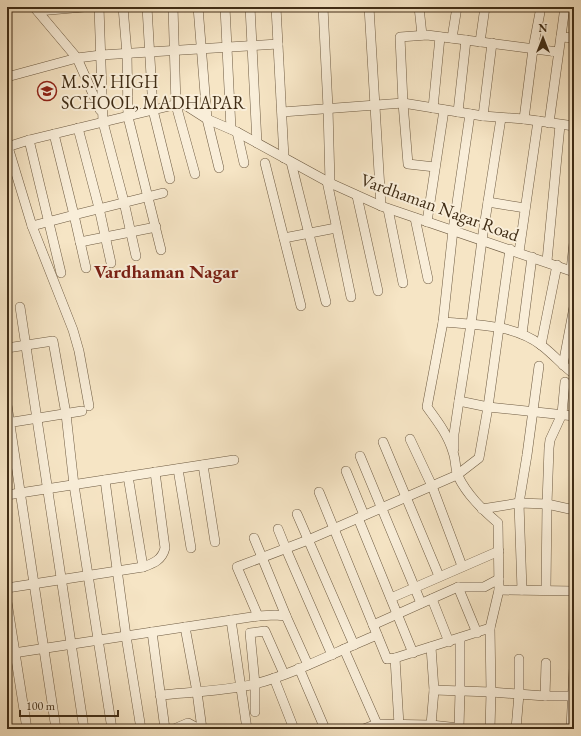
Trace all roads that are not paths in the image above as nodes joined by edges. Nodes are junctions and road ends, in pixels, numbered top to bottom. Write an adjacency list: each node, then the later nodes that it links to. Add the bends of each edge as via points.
1 (84, 7): 17 (street)
2 (99, 7): 36 (street)
3 (123, 7): 35 (street)
4 (147, 7): 33 (street)
5 (173, 7): 32 (street)
6 (198, 7): 30 (street)
7 (225, 7): 29 (street)
8 (250, 7): 28 (street)
9 (276, 7): 27 (street)
10 (323, 7): 42 (street)
11 (369, 7): 41 (street)
12 (419, 7): 19 (street)
13 (457, 7): 22 (street)
14 (485, 7): 25 (street)
15 (541, 7): 31 (street)
16 (565, 7): 21 (street)
17 (58, 8): 18 (street)
18 (36, 9): 37 (street)
19 (422, 35): 20 (street); 39 (street, via 400,37)
20 (440, 37): 22 (street); 43 (street)
21 (560, 37): 23 (street); 34 (street)
22 (452, 38): 24 (street)
23 (574, 38)
24 (466, 40): 25 (street); 47 (street)
25 (480, 42): 26 (street)
26 (492, 43): 31 (street); 49 (street)
27 (278, 44): 28 (street); 46 (street)
28 (253, 46): 29 (street); 63 (street)
29 (227, 47): 30 (street); 60 (street)
30 (201, 49): 32 (street); 53 (street)
31 (533, 49): 34 (street); 54 (street)
32 (175, 50): 33 (street); 40 (street)
33 (150, 52): 35 (street); 44 (street)
34 (558, 52): 56 (street)
35 (127, 54): 36 (street); 50 (street)
36 (101, 55): 37 (street); 52 (street)
37 (77, 58): 38 (street); 52 (street)
38 (7, 78)
39 (403, 103): 41 (street); 43 (street); 68 (street, via 408,164)
40 (176, 105): 44 (street, Vardhaman Nagar Road); 53 (street, Vardhaman Nagar Road, via 182,103); 70 (street)
41 (375, 105): 42 (street); 79 (street)
42 (328, 108): 46 (street); 72 (street)
43 (433, 108): 45 (street)
44 (153, 110): 50 (street, Vardhaman Nagar Road); 71 (street)
45 (444, 110): 47 (street); 68 (street)
46 (282, 112): 65 (street)
47 (458, 112): 48 (street)
48 (470, 114): 49 (street); 88 (street)
49 (483, 116): 51 (street)
50 (128, 117): 52 (street, Vardhaman Nagar Road); 75 (street)
51 (501, 118): 54 (street); 77 (street)
52 (103, 119): 59 (street, Vardhaman Nagar Road); 76 (street)
53 (207, 119): 60 (street, Vardhaman Nagar Road); 69 (street)
54 (524, 120): 55 (street)
55 (538, 122): 56 (street); 80 (street)
56 (549, 123): 57 (street)
57 (560, 125): 58 (street); 101 (street)
58 (574, 126)
59 (78, 128): 61 (street, Vardhaman Nagar Road); 78 (street)
60 (234, 131): 63 (street, Vardhaman Nagar Road); 66 (street)
61 (54, 134): 62 (street, Vardhaman Nagar Road); 81 (street)
62 (29, 140): 64 (street, Vardhaman Nagar Road); 83 (street)
63 (257, 143): 65 (street, Vardhaman Nagar Road)
64 (7, 147): 85 (street)
65 (287, 160): 72 (street, Vardhaman Nagar Road); 90 (street)
66 (244, 163)
67 (265, 163): 92 (street)
68 (435, 167): 84 (street)
69 (219, 168)
70 (195, 174)
71 (170, 179)
72 (328, 182): 74 (street, Vardhaman Nagar Road); 87 (street)
73 (163, 193): 75 (street)
74 (357, 196): 79 (street, Vardhaman Nagar Road); 109 (street)
75 (149, 197): 76 (street); 86 (street)
76 (124, 202): 78 (street); 89 (street)
77 (488, 202): 80 (street); 93 (street)
78 (99, 208): 81 (street); 91 (street)
79 (384, 208): 82 (street, Vardhaman Nagar Road); 108 (street)
80 (526, 208): 98 (street)
81 (74, 215): 83 (street); 94 (street)
82 (415, 218): 84 (street, Vardhaman Nagar Road); 107 (street)
83 (49, 221): 85 (street); 106 (street)
84 (428, 222): 88 (street, Vardhaman Nagar Road)
85 (32, 226): 130 (street, via 79,351 86,409)
86 (156, 226): 89 (street); 97 (street)
87 (336, 228): 90 (street); 110 (street)
88 (453, 230): 93 (street, Vardhaman Nagar Road); 115 (street)
89 (131, 232): 91 (street); 99 (street)
90 (309, 233): 92 (street); 111 (street)
91 (105, 237): 94 (street); 102 (street)
92 (284, 238): 112 (street)
93 (482, 240): 96 (street, Vardhaman Nagar Road); 116 (street)
94 (80, 242): 104 (street)
95 (574, 243): 105 (street)
96 (510, 249): 98 (street, Vardhaman Nagar Road); 117 (street)
97 (161, 250)
98 (519, 252): 100 (street, Vardhaman Nagar Road)
99 (136, 256)
100 (532, 257): 101 (street, Vardhaman Nagar Road); 118 (street)
101 (547, 262): 103 (street, Vardhaman Nagar Road)
102 (111, 263)
103 (557, 265): 105 (street, Vardhaman Nagar Road); 120 (street)
104 (86, 268)
105 (572, 271)
106 (61, 273)
107 (428, 279)
108 (403, 283)
109 (378, 291)
110 (351, 297)
111 (326, 302)
112 (301, 306)
113 (20, 307): 119 (street)
114 (574, 307): 122 (street)
115 (443, 322): 116 (street); 137 (street, via 427,407 445,431)
116 (471, 324): 117 (street); 126 (street)
117 (498, 326): 118 (street); 128 (street)
118 (522, 334): 120 (street)
119 (26, 345): 121 (street); 130 (street, via 53,341); 133 (street)
120 (541, 345): 122 (street)
121 (7, 348)
122 (563, 365): 124 (street)
123 (539, 366): 129 (street)
124 (574, 374)
125 (565, 382): 131 (street)
126 (459, 401): 128 (street); 137 (street)
127 (7, 405): 134 (street)
128 (488, 407): 129 (street); 144 (street, via 479,458)
129 (533, 411): 131 (street); 154 (street)
130 (66, 414): 133 (street); 147 (street)
131 (562, 414): 132 (street); 155 (street, via 550,440)
132 (574, 416)
133 (36, 418): 134 (street); 149 (street)
134 (8, 422): 151 (street)
135 (410, 439): 148 (street)
136 (383, 442): 153 (street)
137 (453, 453): 144 (street)
138 (360, 456): 156 (street)
139 (234, 460): 140 (street)
140 (203, 465): 141 (street); 165 (street)
141 (178, 469): 143 (street); 166 (street)
142 (346, 471): 160 (street)
143 (155, 472): 145 (street); 170 (street, via 165,548 159,560)
144 (457, 475): 148 (street); 157 (street)
145 (128, 476): 146 (street); 170 (street)
146 (105, 480): 147 (street); 172 (street)
147 (74, 485): 149 (street); 173 (street)
148 (432, 486): 153 (street); 171 (street)
149 (48, 489): 151 (street); 176 (street)
150 (319, 492): 161 (street)
151 (20, 493): 152 (street); 177 (street)
152 (7, 495)
153 (406, 497): 156 (street); 174 (street)
154 (519, 503): 155 (street); 157 (street); 182 (street)
155 (547, 504): 158 (street); 183 (street)
156 (382, 507): 160 (street); 178 (street)
157 (482, 509): 168 (street, via 498,523)
158 (574, 510)
159 (297, 514): 164 (street)
160 (361, 516): 161 (street); 185 (street)
161 (335, 528): 164 (street); 193 (street)
162 (278, 529): 167 (street)
163 (254, 538): 169 (street)
164 (308, 540): 167 (street); 204 (street)
165 (215, 542)
166 (191, 548)
167 (286, 549): 169 (street); 210 (street)
168 (499, 550): 171 (street); 175 (street)
169 (262, 558): 190 (street, via 237,567); 191 (street)
170 (143, 566): 172 (street)
171 (462, 566): 174 (street)
172 (117, 571): 173 (street); 199 (street)
173 (87, 575): 176 (street); 201 (street)
174 (438, 576): 178 (street)
175 (499, 578): 179 (street, via 484,587); 181 (street)
176 (61, 580): 177 (street); 203 (street)
177 (33, 584): 180 (street); 206 (street)
178 (415, 587): 185 (street); 188 (street)
179 (458, 587): 186 (street); 197 (street)
180 (7, 588)
181 (499, 590): 182 (street); 195 (street)
182 (522, 590): 183 (street)
183 (546, 590): 184 (street)
184 (574, 591)
185 (391, 598): 189 (street)
186 (432, 599): 188 (street); 202 (street)
187 (7, 602): 209 (street)
188 (421, 603): 189 (street)
189 (398, 614): 193 (street); 208 (street)
190 (258, 616): 191 (street); 192 (street)
191 (286, 616): 214 (street)
192 (231, 620): 194 (street); 220 (street)
193 (373, 625): 198 (street)
194 (185, 627): 196 (street); 223 (street)
195 (490, 628): 197 (street); 224 (street)
196 (152, 632): 199 (street); 226 (street)
197 (477, 633): 200 (street)
198 (378, 635): 204 (street); 211 (street, via 387,659)
199 (126, 636): 201 (street); 240 (street)
200 (460, 638): 202 (street); 222 (street)
201 (98, 640): 203 (street); 239 (street)
202 (449, 642): 205 (street)
203 (71, 644): 206 (street); 238 (street)
204 (354, 644): 207 (street)
205 (431, 647): 208 (street); 221 (street)
206 (42, 649): 209 (street); 237 (street)
207 (344, 649): 210 (street); 230 (street)
208 (413, 653): 211 (street)
209 (11, 654): 236 (street)
210 (332, 655): 214 (street)
211 (395, 658): 231 (street)
212 (519, 659): 225 (street)
213 (546, 663): 227 (street)
214 (308, 664): 215 (street)
215 (299, 668): 217 (street); 245 (street)
216 (574, 668): 228 (street)
217 (284, 674): 218 (street); 219 (street, via 265,631 250,633)
218 (274, 678): 219 (street); 244 (street)
219 (255, 684): 220 (street); 229 (street)
220 (240, 686): 223 (street); 243 (street)
221 (434, 690): 222 (street); 232 (street)
222 (460, 691): 224 (street); 234 (street)
223 (197, 692): 226 (street); 233 (street)
224 (492, 692): 225 (street); 247 (street)
225 (519, 694): 227 (street); 248 (street)
226 (160, 695): 241 (street)
227 (545, 696): 228 (street)
228 (573, 696): 235 (street)
229 (256, 712)
230 (377, 724): 231 (street); 246 (street)
231 (399, 725): 232 (street)
232 (431, 725): 234 (street)
233 (197, 728): 242 (street, via 188,724)
234 (460, 728)
235 (571, 728)
236 (27, 729)
237 (56, 729)
238 (84, 729)
239 (112, 729)
240 (141, 729)
241 (165, 729)
242 (174, 729)
243 (247, 729)
244 (294, 729)
245 (325, 729)
246 (364, 729)
247 (490, 729)
248 (516, 729)

